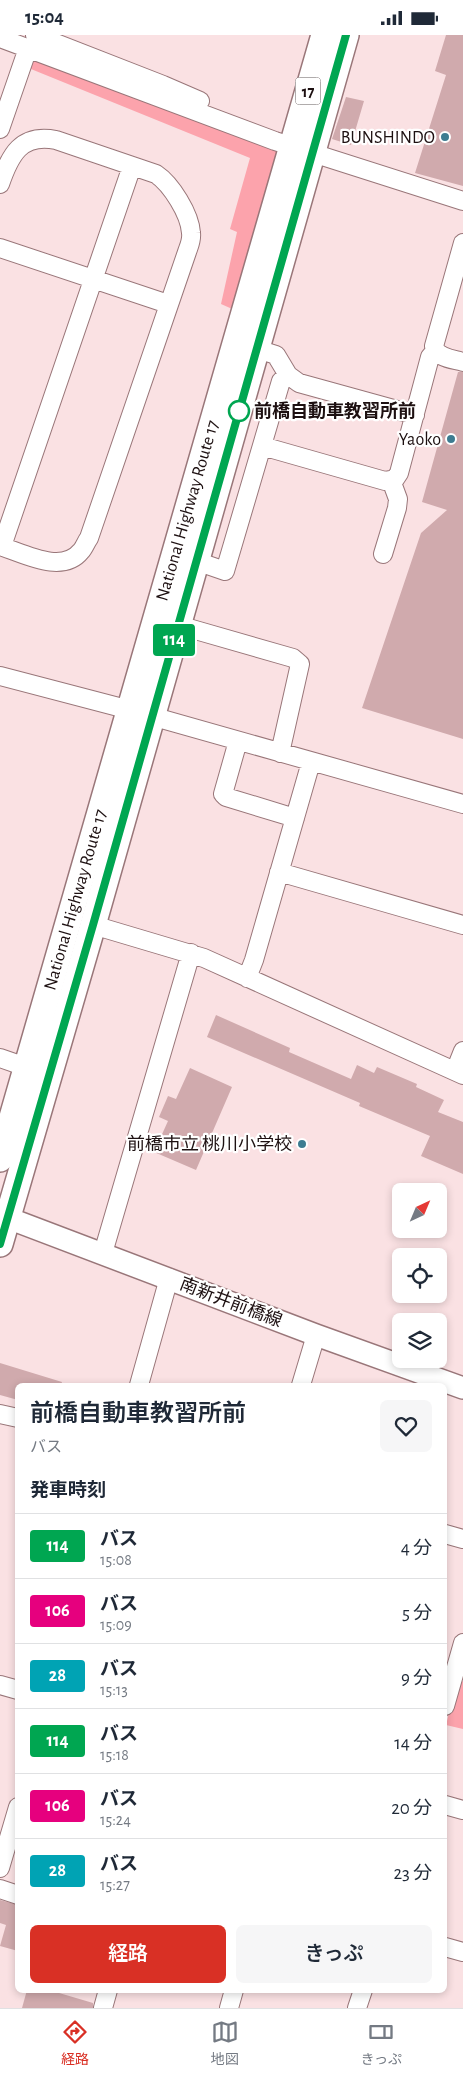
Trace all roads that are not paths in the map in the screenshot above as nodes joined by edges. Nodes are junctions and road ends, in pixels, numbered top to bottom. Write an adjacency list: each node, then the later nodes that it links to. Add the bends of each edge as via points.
1 (324, 35): 6 (highway, National Highway Route 17 / 17)
2 (346, 35): 6 (highway, National Highway Route 17 / 17)
3 (0, 37): 4 (street)
4 (31, 42): 5 (street); 6 (street)
5 (0, 129)
6 (303, 149): 9 (street); 14 (highway, National Highway Route 17 / 17); 26 (highway, National Highway Route 17 / 17)
7 (132, 166): 8 (street, via 56,139 38,139 24,144 10,156); 12 (street); 13 (street, via 156,174 170,185 191,232)
8 (0, 184)
9 (463, 201)
10 (463, 243): 15 (street, via 437,333)
11 (0, 248): 12 (street)
12 (93, 279): 13 (street); 21 (street)
13 (168, 304): 21 (street, via 89,538 81,552 67,560 52,562)
14 (257, 349): 17 (street, via 276,355); 23 (highway, National Highway Route 17 / 17)
15 (435, 351): 16 (street); 18 (street, via 430,357)
16 (463, 362)
17 (288, 375): 18 (street, via 299,383); 19 (street, via 280,381)
18 (415, 415): 20 (street, via 399,473)
19 (262, 446): 20 (street); 23 (street, via 225,571)
20 (391, 481): 22 (street, via 398,499)
21 (1, 546)
22 (383, 553)
23 (196, 561): 24 (highway, National Highway Route 17 / 17)
24 (178, 625): 26 (highway, National Highway Route 17 / 17); 28 (street, via 300,663)
25 (0, 676): 26 (street)
26 (141, 713): 27 (street); 33 (highway, National Highway Route 17 / 17); 39 (highway, National Highway Route 17 / 17)
27 (238, 741): 28 (street); 31 (street, via 223,795)
28 (280, 753): 29 (street)
29 (311, 761): 30 (street); 31 (street)
30 (463, 804)
31 (295, 818): 32 (street)
32 (280, 873): 34 (street); 36 (street)
33 (93, 925): 35 (street); 42 (highway, National Highway Route 17 / 17)
34 (463, 925)
35 (191, 953): 36 (street); 44 (street)
36 (246, 978): 40 (street)
37 (463, 1051): 40 (street)
38 (0, 1058): 39 (street)
39 (26, 1067): 41 (highway, National Highway Route 17 / 17)
40 (459, 1073)
41 (0, 1159)
42 (4, 1217): 43 (highway, National Highway Route 17 / 17); 44 (main road, 南新井前橋線)
43 (0, 1244)
44 (103, 1253): 45 (main road, 南新井前橋線)
45 (169, 1278): 46 (main road, 南新井前橋線); 47 (street)
46 (316, 1335): 48 (street); 49 (main road, 南新井前橋線)
47 (140, 1383)
48 (302, 1383)
49 (463, 1388)
50 (0, 1413): 51 (street)
51 (15, 1418)
52 (447, 1535): 53 (street)
53 (463, 1539)
54 (463, 1643): 55 (street)
55 (454, 1670): 58 (street)
56 (0, 1685): 57 (street)
57 (15, 1689)
58 (447, 1698)
59 (447, 1806): 60 (street)
60 (463, 1810)
61 (15, 1821): 62 (street)
62 (0, 1868)
63 (0, 1889): 64 (street)
64 (15, 1894)
65 (447, 1948): 66 (street)
66 (463, 1952)
67 (107, 1993): 70 (street)
68 (233, 1993): 71 (street)
69 (361, 1993): 72 (street)
70 (103, 2008)
71 (229, 2008)
72 (357, 2008)

